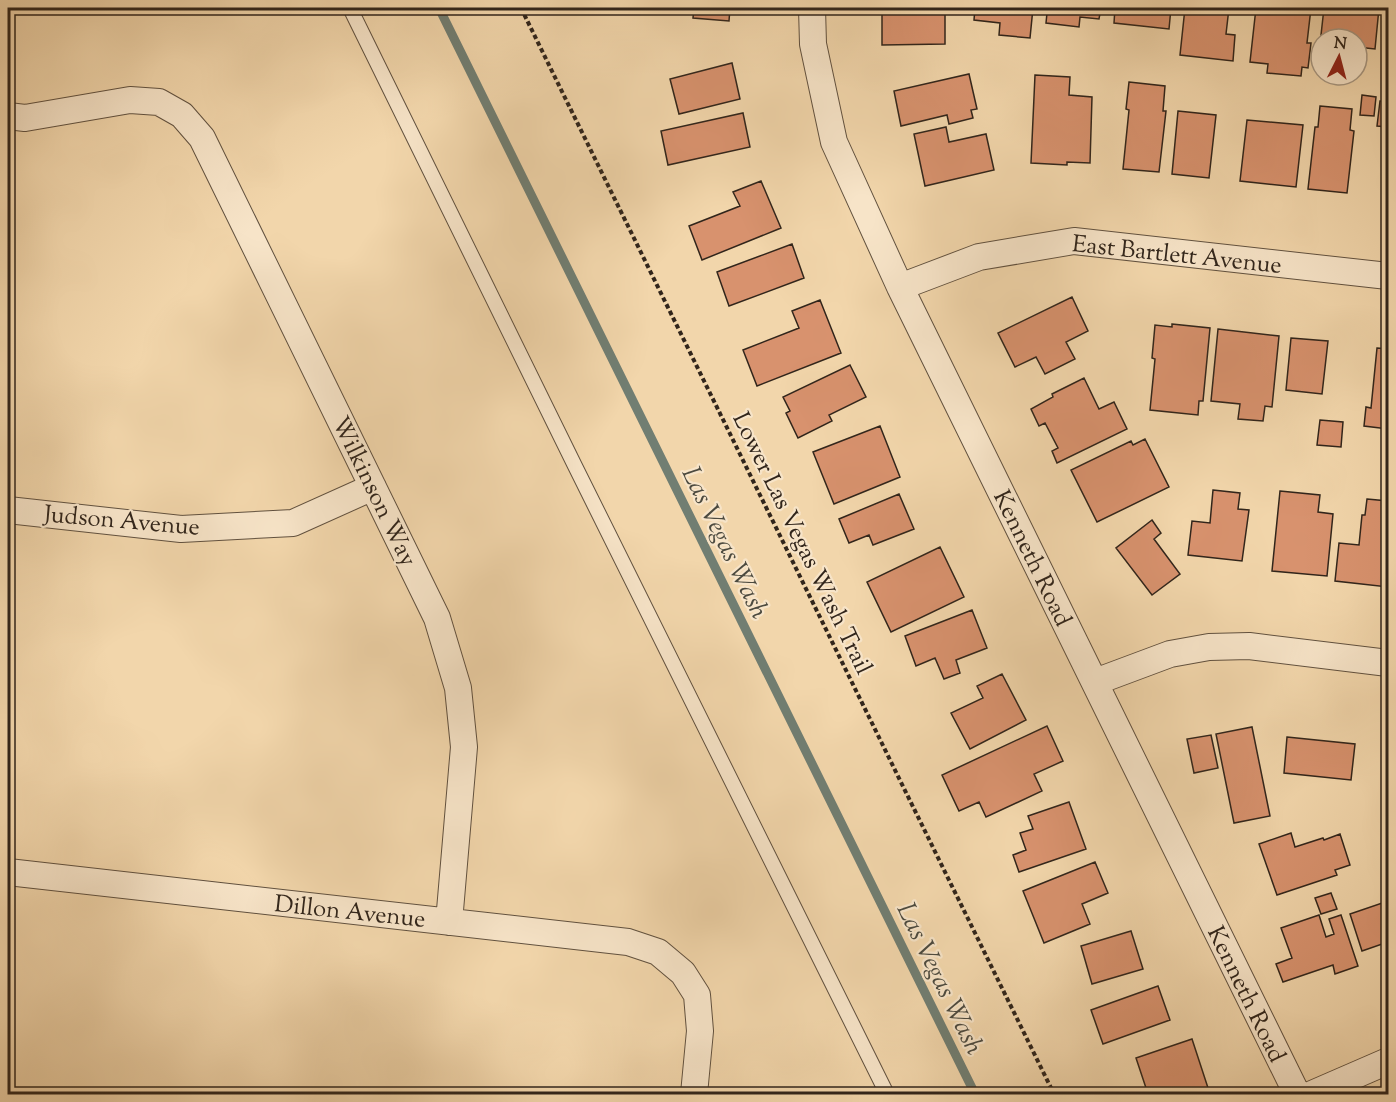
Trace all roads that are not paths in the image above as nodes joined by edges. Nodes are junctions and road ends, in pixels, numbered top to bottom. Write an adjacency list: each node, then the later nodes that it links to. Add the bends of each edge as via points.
1 (350, 8): 14 (lane)
2 (812, 8): 5 (street, Kenneth Road, via 813,44 834,142)
3 (8, 116): 6 (street, Wilkinson Way, via 25,118 130,100 159,102 182,115 202,138)
4 (1389, 276): 5 (street, East Bartlett Avenue, via 1074,241 979,257)
5 (900, 287): 9 (street, Kenneth Road)
6 (373, 487): 7 (street, Judson Avenue, via 293,523 181,529); 11 (street, Wilkinson Way, via 437,618 458,688 464,747)
7 (8, 510)
8 (1389, 663): 9 (street, via 1249,646 1209,647 1170,654)
9 (1095, 682): 15 (street, Kenneth Road)
10 (8, 872): 11 (street, Dillon Avenue)
11 (449, 922): 13 (street, Dillon Avenue, via 628,942 658,952 683,973 697,995 700,1031)
12 (1389, 1061): 16 (street)
13 (694, 1095)
14 (887, 1095)
15 (1297, 1095)
16 (1312, 1095)

